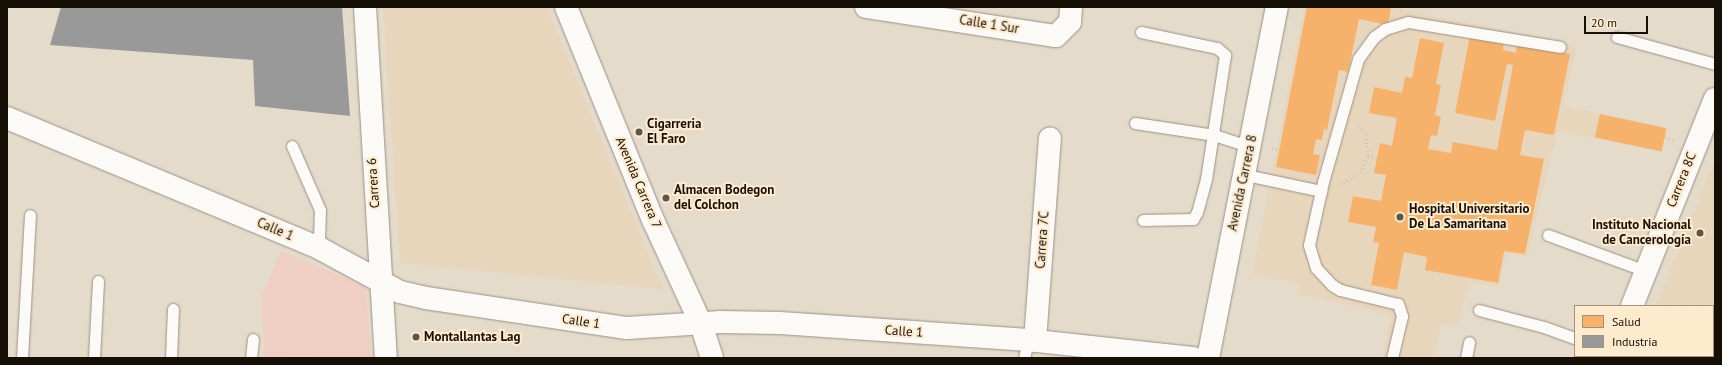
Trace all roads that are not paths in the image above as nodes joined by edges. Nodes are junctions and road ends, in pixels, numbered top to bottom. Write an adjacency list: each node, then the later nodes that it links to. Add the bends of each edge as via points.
1 (365, 7): 26 (street, Carrera 6)
2 (566, 7): 30 (street, Avenida Carrera 7, via 650,213)
3 (866, 7): 6 (street, Calle 1 Sur)
4 (1071, 7): 6 (street, Calle 1 Sur, via 1070,22 1056,36)
5 (1277, 7): 17 (street, Avenida Carrera 8)
6 (909, 10)
7 (1141, 32): 14 (lane, via 1216,48 1225,55)
8 (1617, 37): 10 (lane)
9 (1560, 47): 19 (lane, via 1421,22 1396,25 1374,37 1358,59)
10 (1715, 64)
11 (1715, 99): 24 (street, Carrera 8C)
12 (7, 118): 23 (street, Calle 1)
13 (1135, 123): 14 (lane)
14 (1214, 135): 17 (lane); 21 (lane, via 1198,212 1193,219)
15 (1050, 139): 34 (street, Carrera 7C)
16 (292, 146): 23 (lane, via 320,210)
17 (1261, 148): 18 (street, Avenida Carrera 8)
18 (1246, 175): 19 (lane); 42 (street, Avenida Carrera 8, via 1222,277)
19 (1321, 191): 43 (lane, via 1309,246 1316,268 1340,290 1398,304 1402,316)
20 (30, 216): 35 (lane)
21 (1144, 220)
22 (1548, 235): 24 (lane)
23 (319, 248): 26 (street, Calle 1)
24 (1646, 271): 27 (street, Carrera 8C)
25 (98, 281): 36 (lane)
26 (381, 281): 30 (street, Calle 1, via 400,292 426,298 600,325 646,329); 39 (street, Carrera 6)
27 (1632, 305)
28 (173, 309): 37 (lane)
29 (1479, 310): 31 (lane)
30 (701, 324): 34 (street, Calle 1, via 780,323); 40 (street, Avenida Carrera 7)
31 (1574, 338)
32 (253, 340): 38 (lane)
33 (1469, 342): 44 (lane)
34 (1029, 346): 41 (street, Calle 1)
35 (22, 358)
36 (94, 358)
37 (171, 358)
38 (251, 358)
39 (386, 358)
40 (712, 358)
41 (1193, 358)
42 (1208, 358)
43 (1392, 358)
44 (1466, 358)

